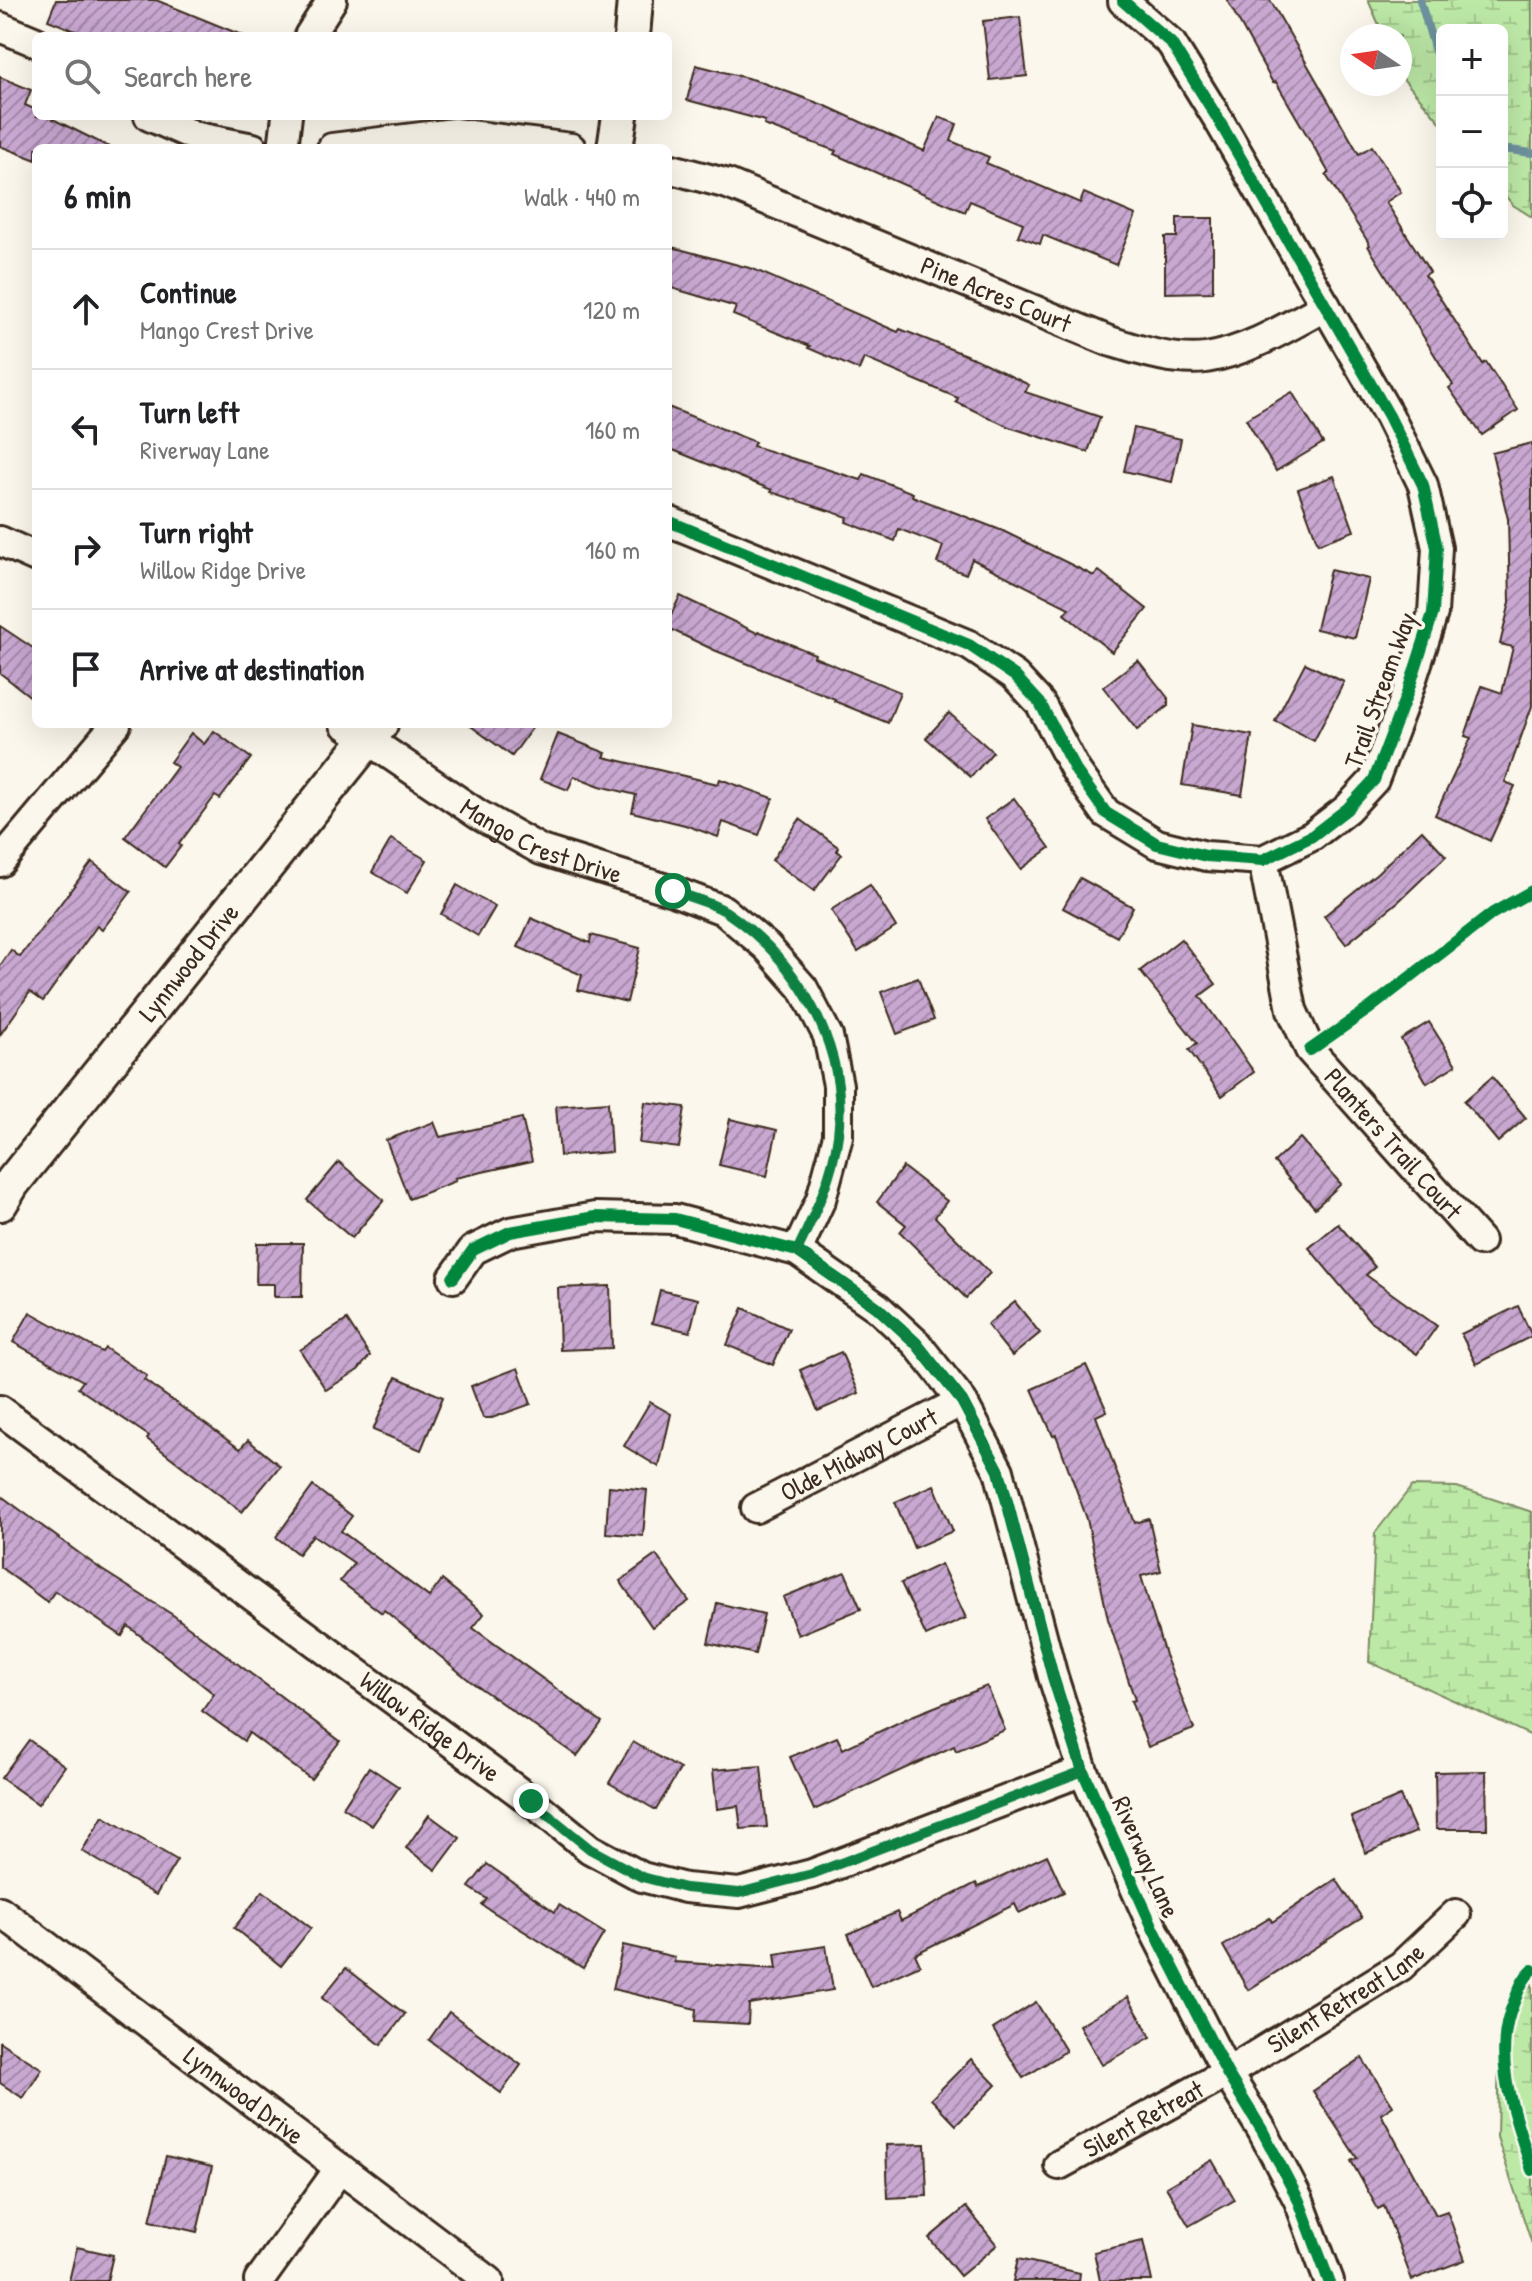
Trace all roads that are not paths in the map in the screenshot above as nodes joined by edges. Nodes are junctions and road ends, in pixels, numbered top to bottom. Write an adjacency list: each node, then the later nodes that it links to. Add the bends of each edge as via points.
1 (332, 0): 5 (street)
2 (635, 0): 6 (street)
3 (1123, 1): 17 (street, Trail Stream Way, via 1171,43)
4 (0, 27): 7 (street)
5 (312, 32)
6 (632, 32)
7 (32, 40)
8 (158, 120): 11 (street, via 197,137)
9 (286, 120): 12 (street)
10 (619, 120): 15 (street)
11 (233, 144)
12 (284, 144)
13 (365, 144): 14 (street, via 454,133)
14 (540, 144)
15 (616, 144)
16 (672, 169): 17 (street, Pine Acres Court, via 728,184 1109,341 1153,354 1205,358 1255,343)
17 (1326, 306): 23 (street, Trail Stream Way, via 1423,485 1437,548 1433,613 1374,780 1312,836)
18 (672, 523): 23 (street, via 969,645 1015,676 1040,703 1076,771 1106,813 1157,844 1206,856)
19 (0, 541): 20 (street)
20 (32, 555)
21 (113, 728): 24 (street)
22 (365, 729): 25 (street, Lynnwood Drive); 27 (street, Mango Crest Drive, via 479,815 541,850 723,910 767,947 803,988 828,1036 838,1085 838,1136 821,1199)
23 (1263, 860): 26 (street, Planters Trail Court, via 1292,1010 1310,1050)
24 (0, 862)
25 (0, 1203)
26 (1480, 1241)
27 (797, 1251): 28 (street, Riverway Lane, via 675,1219 595,1217 510,1232 473,1250); 29 (street, Riverway Lane, via 887,1316)
28 (453, 1278)
29 (962, 1401): 31 (street, Olde Midway Court); 32 (street, Riverway Lane, via 999,1471)
30 (0, 1410): 32 (street, Willow Ridge Drive, via 590,1849 642,1877 739,1893 812,1874)
31 (756, 1508)
32 (1083, 1771): 35 (street, Riverway Lane, via 1154,1930)
33 (0, 1911): 37 (street, Lynnwood Drive)
34 (1456, 1914): 35 (street, Silent Retreat Lane, via 1401,1966)
35 (1227, 2073): 36 (street, Silent Retreat); 40 (street, Riverway Lane, via 1299,2201)
36 (1059, 2165)
37 (340, 2168): 38 (street); 39 (street, Lynnwood Drive)
38 (259, 2281)
39 (489, 2281)
40 (1329, 2281)

